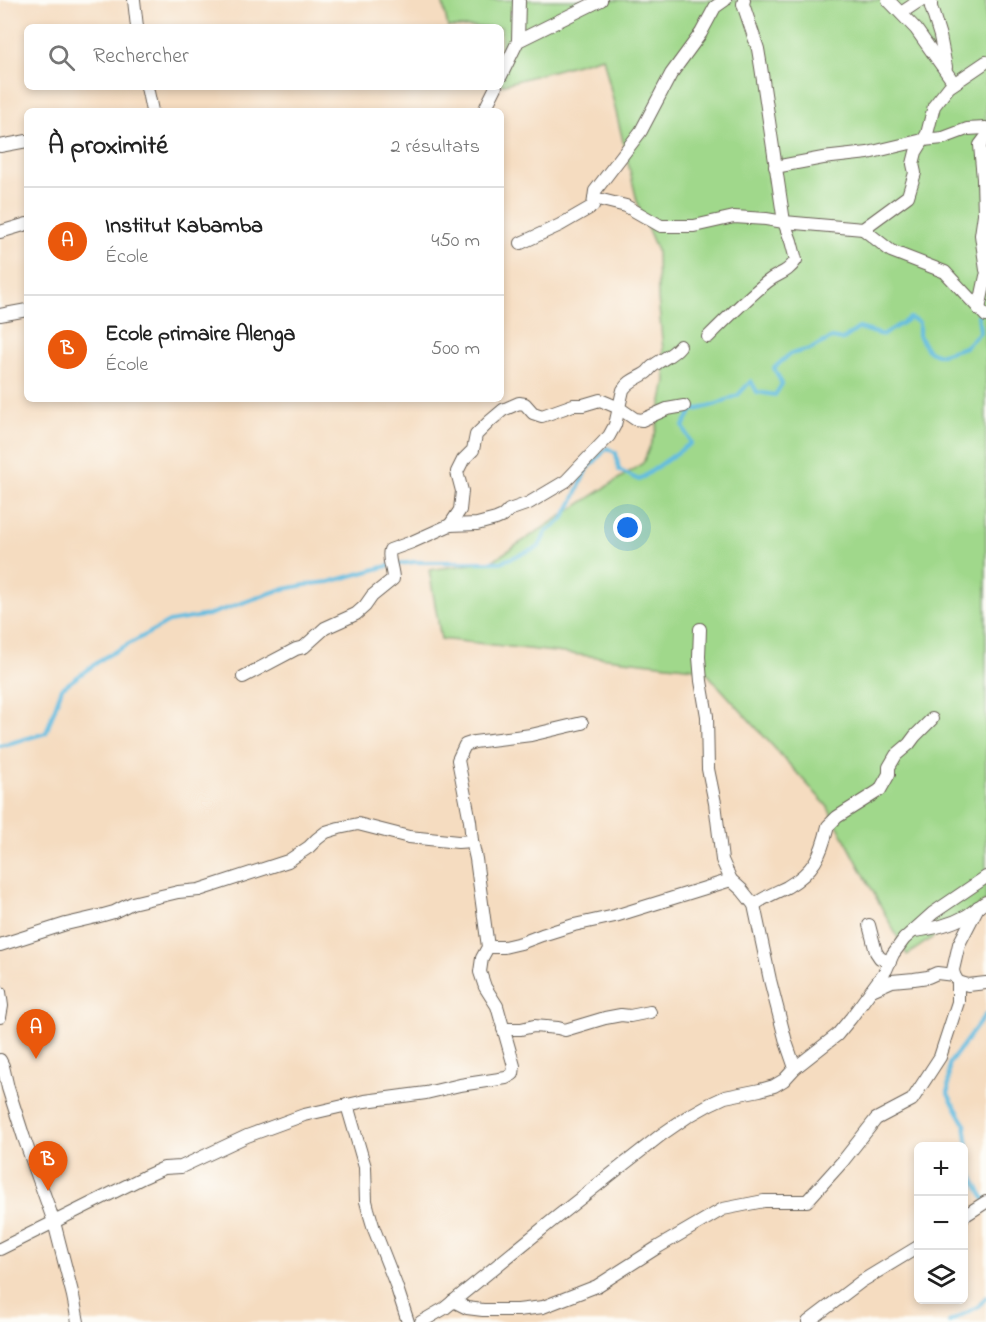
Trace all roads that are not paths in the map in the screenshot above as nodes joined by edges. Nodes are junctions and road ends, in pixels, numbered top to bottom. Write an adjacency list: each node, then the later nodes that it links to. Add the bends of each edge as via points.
1 (134, 0): 10 (street)
2 (519, 0): 11 (street)
3 (601, 0): 11 (street)
4 (725, 0): 25 (street, via 715,7 670,74 641,131 595,191)
5 (744, 0): 24 (street, via 758,49)
6 (888, 0): 9 (street)
7 (925, 0): 9 (street)
8 (931, 0): 14 (street)
9 (900, 13): 14 (street)
10 (137, 24)
11 (518, 41): 13 (street)
12 (986, 62): 14 (street)
13 (504, 70)
14 (951, 79): 21 (street, via 934,106)
15 (148, 90): 17 (street)
16 (494, 90): 18 (street)
17 (151, 108)
18 (486, 108)
19 (986, 128): 21 (street)
20 (986, 137): 31 (street, via 980,145 984,214 981,235)
21 (923, 140): 24 (street); 28 (street, via 916,152 908,196)
22 (24, 142): 23 (street)
23 (0, 146)
24 (775, 167): 26 (street)
25 (594, 198): 26 (street, via 626,206 661,226 694,226 734,217); 30 (street, via 593,206)
26 (784, 222): 28 (street); 36 (street, via 796,260)
27 (24, 225): 29 (street)
28 (863, 229): 34 (street, via 891,251 945,272)
29 (0, 232)
30 (521, 243)
31 (986, 270)
32 (986, 276): 34 (street)
33 (24, 311): 35 (street)
34 (982, 312)
35 (0, 315)
36 (708, 337)
37 (680, 346): 39 (street, via 626,385)
38 (684, 406): 39 (street, via 642,420)
39 (619, 408): 40 (street, via 609,436 566,481 504,516 477,524); 40 (street, via 600,400 542,416 519,403 503,410 476,435 473,450 457,472 462,491 460,510)
40 (450, 525): 42 (street, via 390,550 393,579 356,614 325,628 304,647)
41 (700, 629): 47 (street, via 708,769 722,860)
42 (243, 677)
43 (932, 719): 49 (street, via 896,755 880,790 831,822 819,857 808,871)
44 (582, 723): 45 (street, via 465,745 458,760)
45 (472, 841): 52 (street, via 409,837 358,825 339,828 326,832 288,861 199,890 132,903 114,912); 53 (street)
46 (986, 877): 51 (street)
47 (730, 880): 49 (street); 53 (street, via 521,943)
48 (982, 904): 51 (street, via 953,922); 55 (street, via 959,944 953,970)
49 (753, 905): 63 (street)
50 (868, 925): 54 (street, via 876,952)
51 (914, 931): 54 (street, via 896,948)
52 (0, 945)
53 (488, 947): 61 (street, via 480,972 497,1006)
54 (890, 962): 57 (street)
55 (956, 979): 56 (street, via 968,985); 57 (street, via 937,973 892,981); 70 (street, via 958,1002 940,1057 912,1100 876,1119 807,1201 764,1201 723,1209 597,1286 543,1307 483,1310)
56 (986, 983)
57 (873, 989): 63 (street, via 837,1035)
58 (0, 992): 60 (street)
59 (650, 1012): 61 (street, via 605,1018 565,1030 534,1026)
60 (0, 1017)
61 (503, 1029): 64 (street, via 514,1066 513,1074 506,1078)
62 (0, 1060): 67 (street)
63 (795, 1068): 70 (street, via 774,1086 725,1097 687,1117)
64 (347, 1105): 67 (street, via 304,1114 181,1167 164,1168); 72 (street, via 365,1167 368,1209)
65 (986, 1202): 66 (street)
66 (968, 1213)
67 (54, 1222): 68 (street); 71 (street)
68 (0, 1249)
69 (914, 1249): 74 (street, via 862,1281)
70 (453, 1301): 73 (street)
71 (78, 1322)
72 (408, 1322)
73 (421, 1322)
74 (808, 1322)

